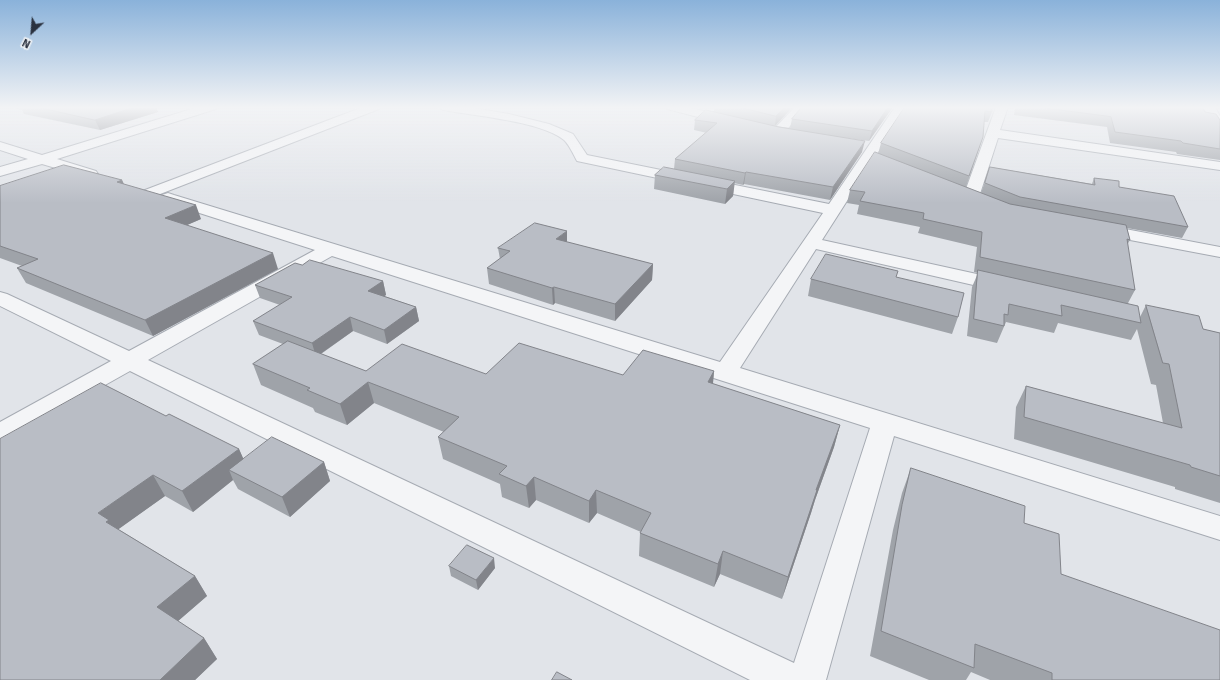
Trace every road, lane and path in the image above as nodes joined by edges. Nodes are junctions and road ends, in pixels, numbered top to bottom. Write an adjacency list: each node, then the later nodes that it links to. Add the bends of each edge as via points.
1 (108, 139): 8 (street)
2 (292, 139): 14 (street)
3 (569, 139): 15 (street, via 582,158)
4 (881, 139): 15 (street)
5 (992, 139): 13 (street, via 978,200)
6 (1032, 139): 9 (street)
7 (0, 146): 8 (street)
8 (42, 159): 10 (street); 11 (street)
9 (1220, 166)
10 (0, 172)
11 (107, 180)
12 (128, 186): 14 (street)
13 (956, 191)
14 (150, 193): 18 (street)
15 (833, 210): 17 (street)
16 (1081, 226): 19 (street)
17 (812, 243): 20 (street); 23 (street)
18 (330, 249): 22 (street); 23 (street)
19 (1220, 252)
20 (1020, 290)
21 (0, 298): 22 (street)
22 (130, 361): 25 (street); 27 (street)
23 (725, 373): 24 (street)
24 (885, 423): 26 (street); 28 (street)
25 (0, 433)
26 (1220, 528)
27 (789, 680)
28 (807, 680)

